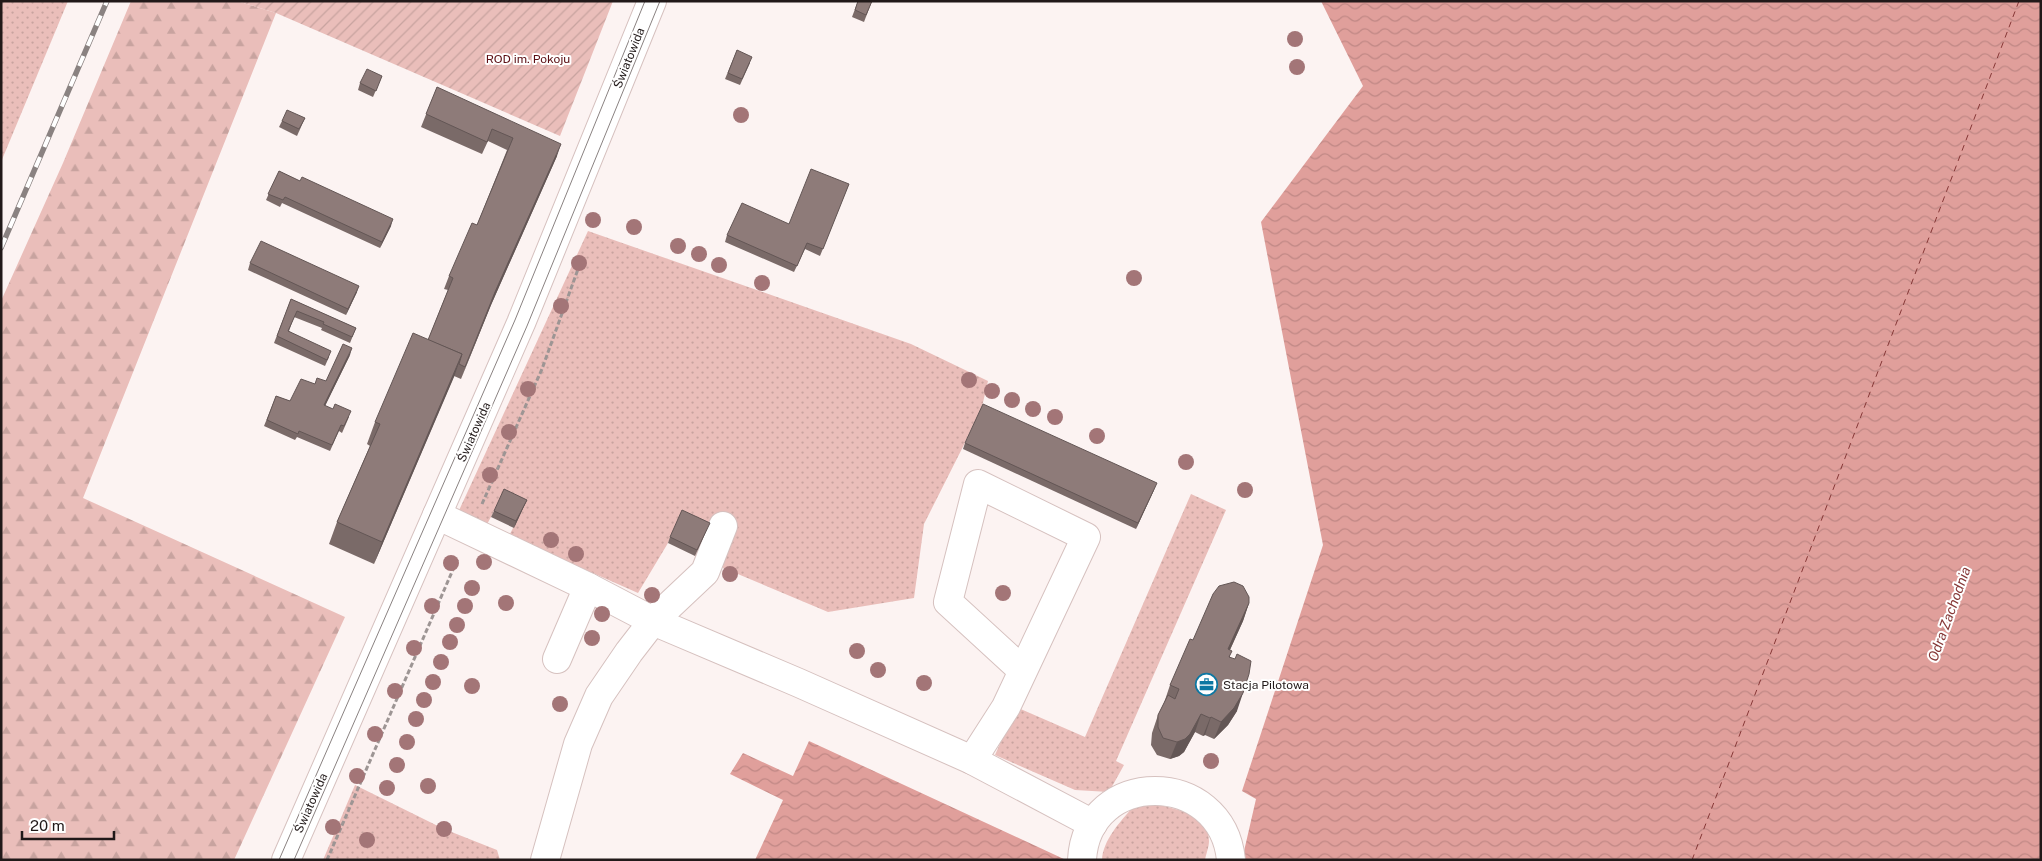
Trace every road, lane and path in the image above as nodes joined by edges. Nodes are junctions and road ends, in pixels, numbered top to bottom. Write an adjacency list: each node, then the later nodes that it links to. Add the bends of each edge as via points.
1 (652, 1): 3 (street, Światowida, via 521,323)
2 (583, 256): 5 (path, via 542,369)
3 (437, 515): 5 (street); 12 (street, Światowida)
4 (723, 526): 7 (street, via 705,572)
5 (469, 531): 6 (street); 13 (path)
6 (588, 587): 7 (street); 8 (street)
7 (653, 621): 10 (street); 14 (street, via 599,696 578,744)
8 (557, 658)
9 (1022, 670): 9 (street, via 1086,538 978,484 948,602); 10 (street, via 1006,708)
10 (972, 760): 11 (street)
11 (1093, 824): 15 (street, via 1085,840); 16 (street, via 1118,800 1143,791 1169,791 1204,807 1217,821)
12 (286, 860)
13 (327, 860)
14 (546, 860)
15 (1082, 860)
16 (1231, 860)

